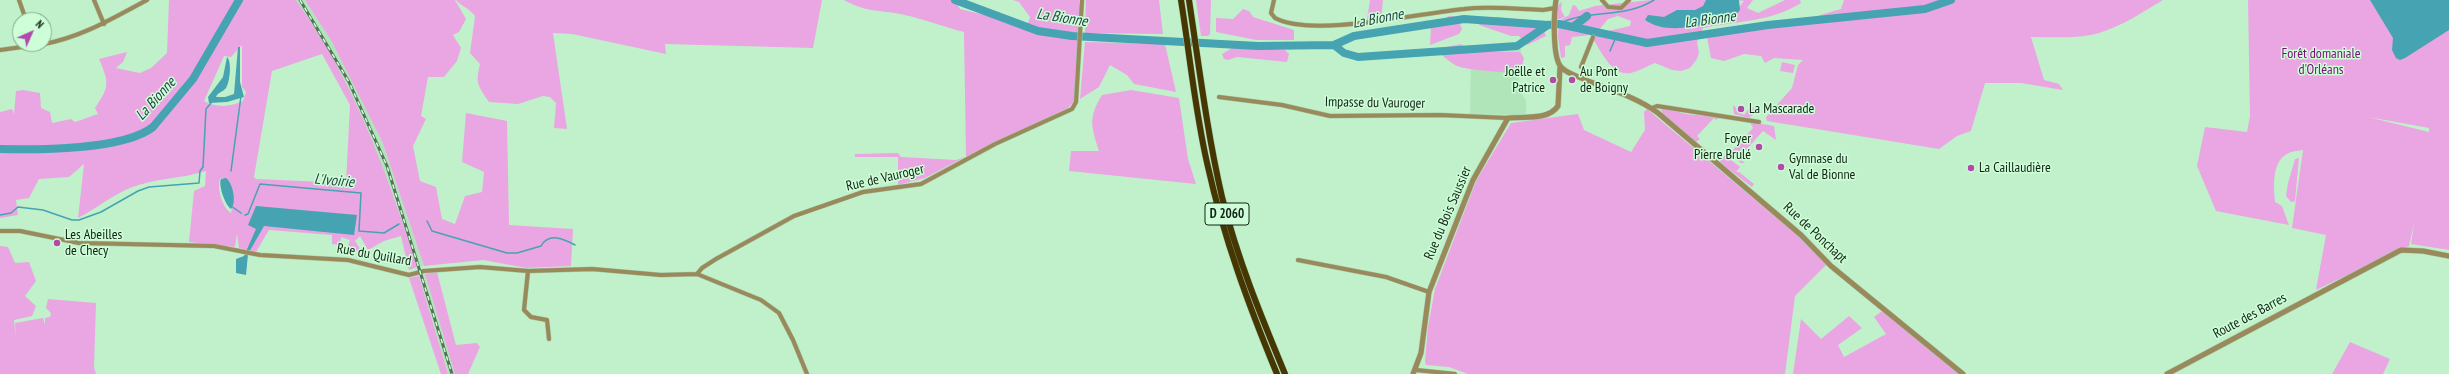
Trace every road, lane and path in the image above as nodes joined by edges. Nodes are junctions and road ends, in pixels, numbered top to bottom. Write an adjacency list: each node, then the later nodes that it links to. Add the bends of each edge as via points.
1 (19, 0): 12 (street)
2 (94, 0): 13 (street)
3 (147, 0): 13 (street)
4 (1082, 0): 28 (street, Rue de Vauroger, via 1076,102 1072,109 995,144 921,184 863,192 794,216 716,259)
5 (1181, 0): 33 (highway, D 2060, via 1201,131 1223,227 1249,306)
6 (1189, 0): 34 (highway, D 2060, via 1208,126 1223,198 1247,278)
7 (1274, 0): 11 (street, via 1271,13 1275,18 1308,24 1355,24 1477,8)
8 (1556, 0): 11 (street)
9 (1602, 0): 10 (street, via 1608,6 1621,8)
10 (1629, 0)
11 (1555, 8): 18 (street, via 1557,57)
12 (23, 12)
13 (104, 24): 15 (street, via 70,39)
14 (1593, 37): 19 (street)
15 (52, 42)
16 (12, 48): 17 (street)
17 (0, 50)
18 (1560, 67): 19 (street, Rue de Ponchapt); 22 (street, via 1558,106 1555,110 1542,116)
19 (1577, 76): 21 (street, Rue de Ponchapt)
20 (1219, 97): 22 (street, Impasse du Vauroger, via 1282,105 1330,116)
21 (1652, 108): 23 (street, Rue de Ponchapt, via 1657,106); 36 (street, Rue de Ponchapt, via 1801,235 1831,266)
22 (1508, 118): 29 (street, Rue du Bois Saussier, via 1473,180)
23 (1759, 122)
24 (0, 231): 27 (street, Rue du Quillard, via 20,231 79,243 214,246 250,253 348,260 409,275 424,271 480,267)
25 (2449, 256): 37 (street, Route des Barres, via 2423,250 2401,250)
26 (1298, 260): 29 (street, via 1386,277)
27 (528, 271): 28 (street, Rue du Quillard, via 592,269 661,275); 30 (street, via 524,310 531,317 547,320)
28 (697, 274): 32 (street, via 761,300 779,313)
29 (1430, 292): 31 (street, Rue du Bois Saussier, via 1421,353)
30 (550, 339)
31 (1414, 372): 35 (street)
32 (807, 374)
33 (1276, 374)
34 (1285, 374)
35 (1455, 374)
36 (1963, 374)
37 (2167, 374)

